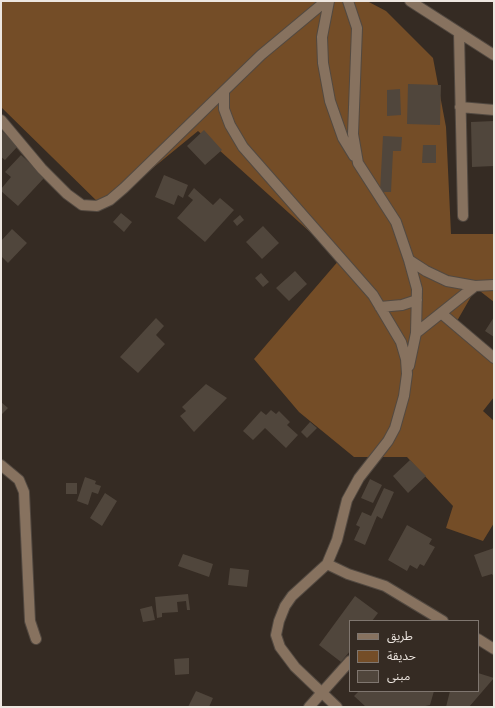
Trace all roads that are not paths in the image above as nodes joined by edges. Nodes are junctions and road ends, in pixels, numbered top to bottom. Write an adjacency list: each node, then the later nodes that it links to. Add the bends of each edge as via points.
1 (326, 1): 7 (street, via 261,55)
2 (329, 1): 11 (street, via 322,37 323,63 330,101 343,138)
3 (348, 1): 11 (street, via 357,28 353,134)
4 (410, 1): 5 (street)
5 (458, 33): 6 (street); 8 (street)
6 (494, 55)
7 (224, 92): 10 (street, via 124,188 110,200 97,206 82,204 67,194 42,170); 17 (street, via 224,109 230,125 244,147)
8 (460, 107): 9 (street); 12 (street)
9 (494, 110)
10 (1, 120)
11 (358, 163): 13 (street, via 396,222)
12 (463, 216)
13 (410, 260): 15 (street, via 447,281); 16 (street)
14 (494, 285): 15 (street)
15 (475, 286): 18 (street)
16 (417, 300): 17 (street, via 402,305); 19 (street)
17 (380, 306): 21 (street, via 401,342)
18 (441, 313): 19 (street); 20 (street)
19 (416, 333): 21 (street)
20 (494, 358)
21 (407, 374): 23 (street, via 400,415 395,428 359,478 347,500 338,540)
22 (1, 465): 25 (street, via 19,480 24,492 30,621)
23 (327, 564): 24 (street, via 384,586); 27 (street, via 292,596 282,614 276,635 280,647 295,667)
24 (441, 620)
25 (36, 639)
26 (349, 662): 27 (street)
27 (322, 693): 28 (street); 29 (street)
28 (309, 707)
29 (337, 707)

